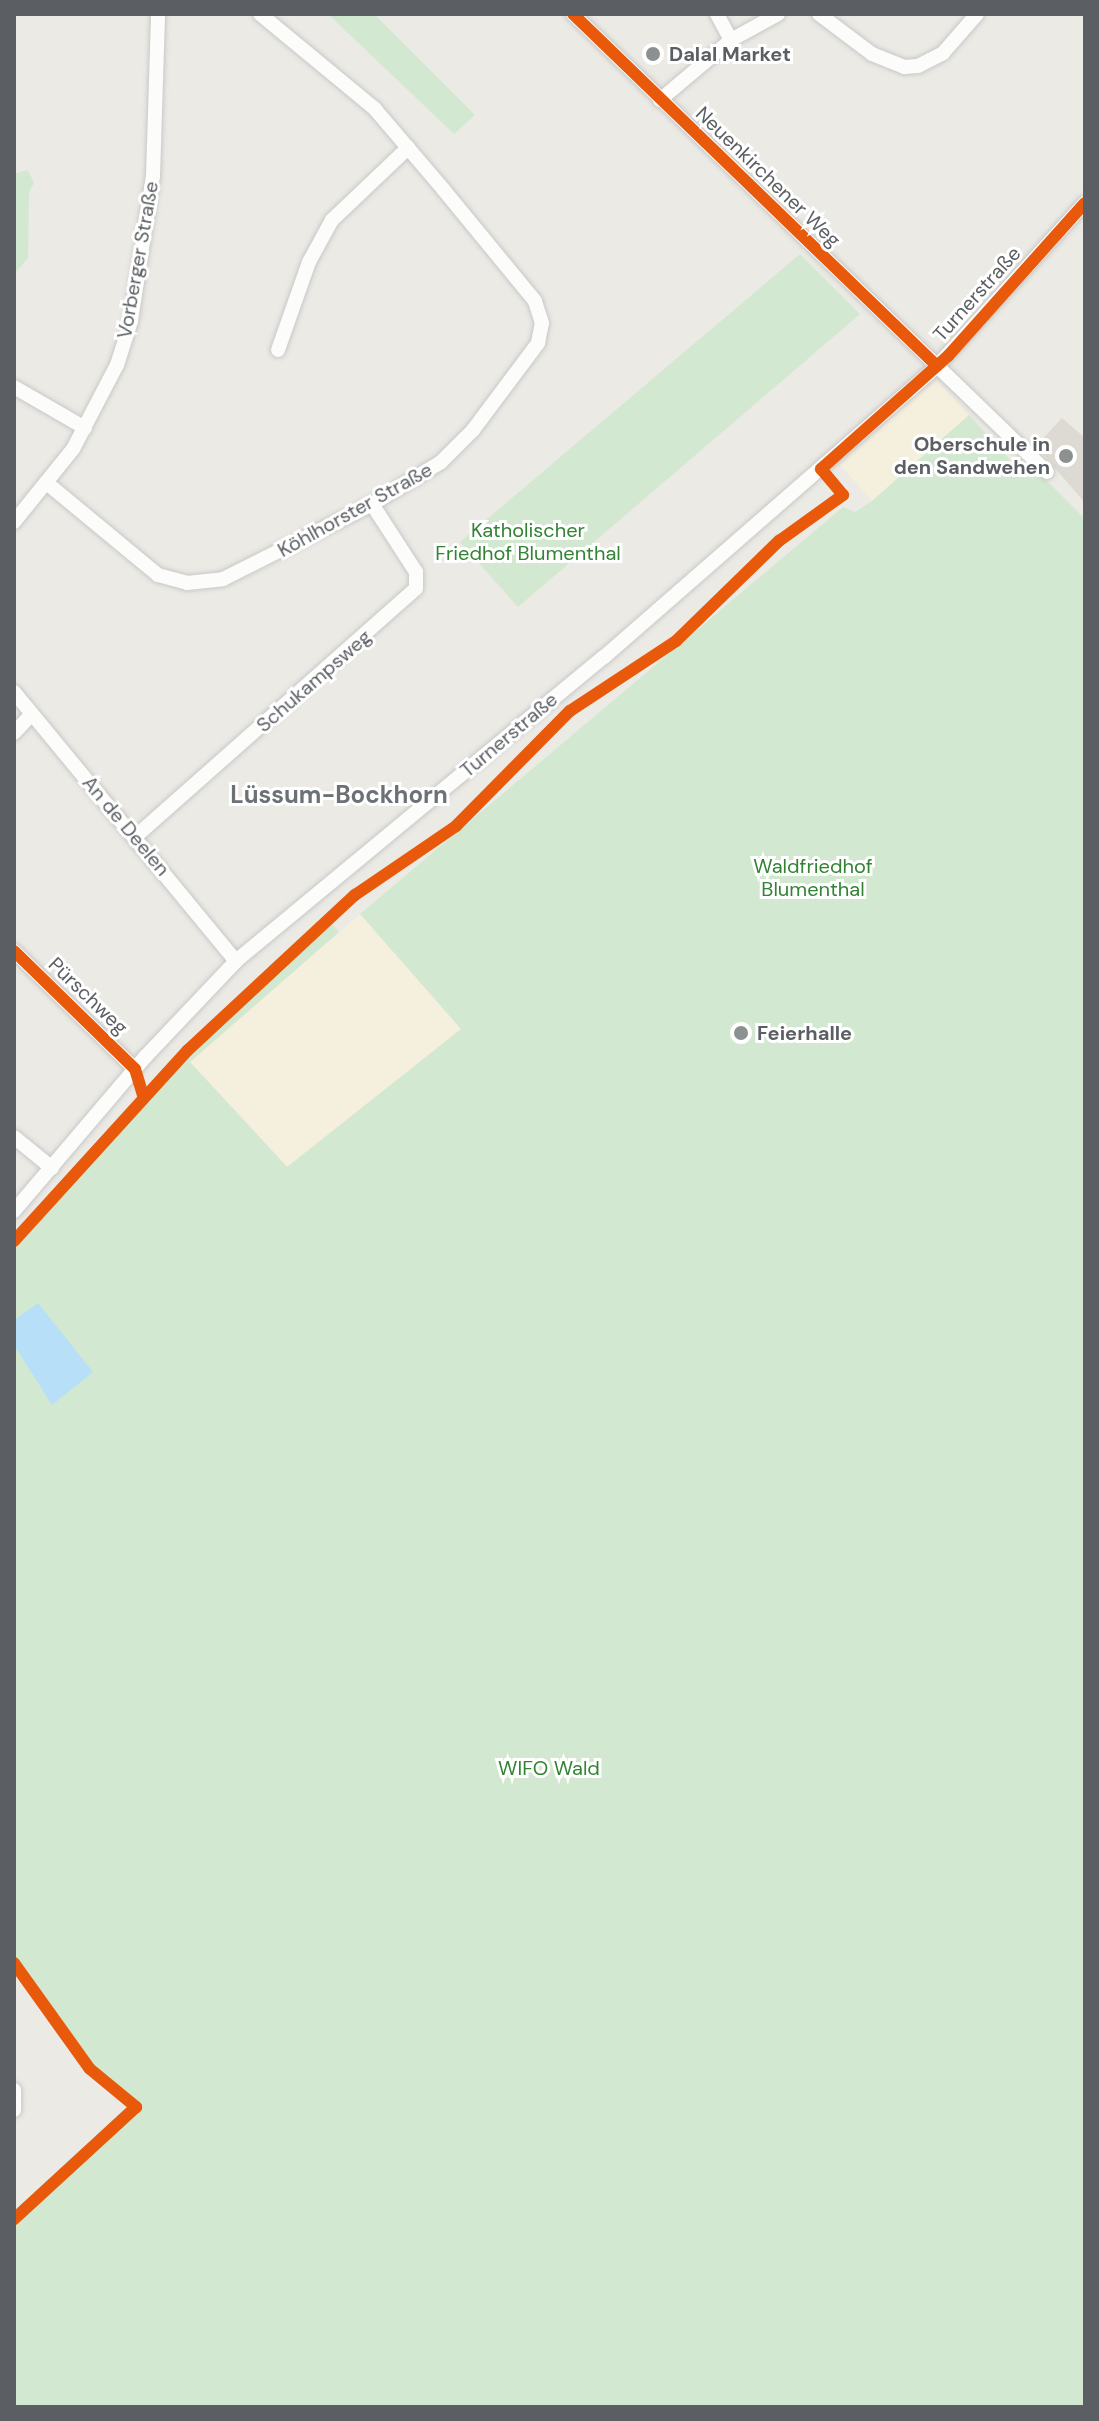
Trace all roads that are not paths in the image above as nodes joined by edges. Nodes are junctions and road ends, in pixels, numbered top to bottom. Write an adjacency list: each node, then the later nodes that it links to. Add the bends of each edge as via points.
1 (158, 14): 15 (street, Vorberger Straße, via 153,176 131,321 117,365)
2 (260, 14): 10 (street, Köhlhorster Straße, via 375,109)
3 (573, 14): 9 (street, Neuenkirchener Weg)
4 (717, 14): 8 (street)
5 (778, 14): 8 (street)
6 (819, 14): 7 (street, via 872,54 904,67 943,53)
7 (977, 14)
8 (731, 40): 9 (street)
9 (660, 100): 13 (street, Neuenkirchener Weg)
10 (408, 148): 12 (street, via 332,220 309,262); 18 (street, Köhlhorster Straße, via 535,301 541,333 534,351 458,447)
11 (1085, 203): 13 (street, Turnerstraße)
12 (278, 350)
13 (937, 366): 16 (street, Neuenkirchener Weg); 25 (street, Turnerstraße, via 604,657)
14 (14, 387): 15 (street)
15 (85, 428): 17 (street, Vorberger Straße)
16 (1047, 472)
17 (48, 484): 18 (street, Köhlhorster Straße, via 148,569 187,583 236,574); 19 (street, Vorberger Straße)
18 (372, 504): 23 (street, Schukampsweg, via 416,572 416,588)
19 (14, 522)
20 (14, 692): 21 (street, An de Deelen)
21 (32, 714): 22 (street); 23 (street, An de Deelen)
22 (14, 733)
23 (135, 837): 25 (street, An de Deelen)
24 (14, 951): 26 (street, Pürschweg)
25 (236, 961): 26 (street, Turnerstraße)
26 (135, 1069): 28 (street, Turnerstraße)
27 (14, 1137): 28 (street)
28 (52, 1168): 29 (street, Turnerstraße)
29 (14, 1211)
30 (14, 2090): 31 (street)
31 (16, 2109)

